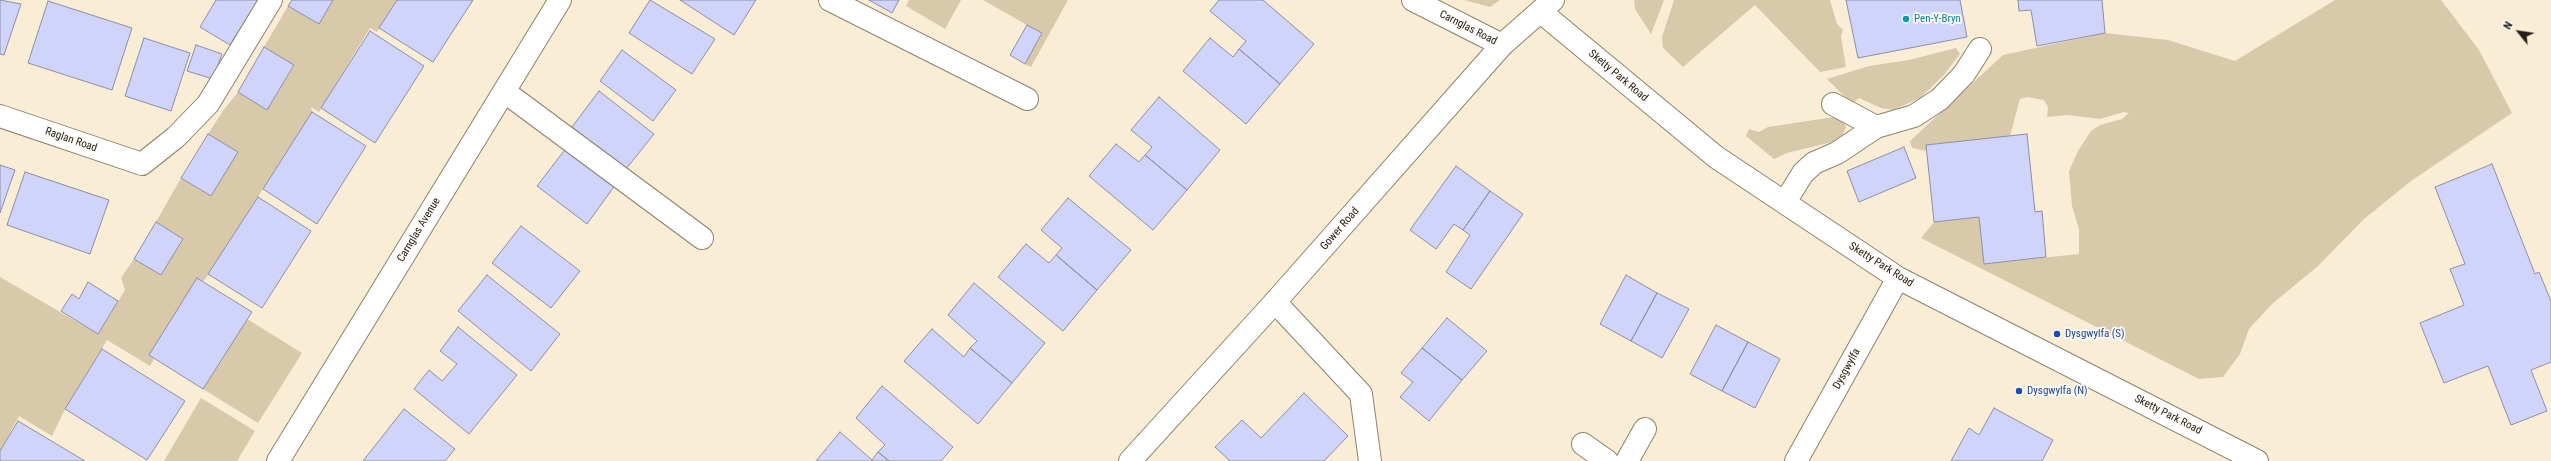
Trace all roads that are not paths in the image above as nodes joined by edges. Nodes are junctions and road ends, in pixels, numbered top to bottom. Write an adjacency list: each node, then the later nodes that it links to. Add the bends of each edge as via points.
1 (271, 0): 11 (street, Raglan Road, via 208,104 176,137 142,164)
2 (560, 0): 8 (street, Carnglas Avenue)
3 (830, 0): 9 (street)
4 (1413, 0): 6 (street, Carnglas Road)
5 (1547, 6): 6 (street, Gower Road); 13 (street, Sketty Park Road, via 1716,157)
6 (1502, 44): 16 (street, Gower Road)
7 (1980, 49): 12 (street, via 1964,74 1940,99 1914,116)
8 (505, 92): 14 (street); 19 (street, Carnglas Avenue)
9 (1027, 99)
10 (1834, 104): 12 (street)
11 (0, 116)
12 (1876, 127): 13 (street, via 1803,172)
13 (1785, 202): 15 (street, Sketty Park Road)
14 (702, 238)
15 (1898, 278): 24 (street, Dysgwylfa); 25 (street, Sketty Park Road)
16 (1276, 302): 20 (street, Gower Road); 21 (street, via 1361,394)
17 (1646, 429): 23 (street)
18 (1583, 444): 22 (street)
19 (278, 461)
20 (1130, 461)
21 (1370, 461)
22 (1608, 461)
23 (1627, 461)
24 (1796, 461)
25 (2257, 461)

